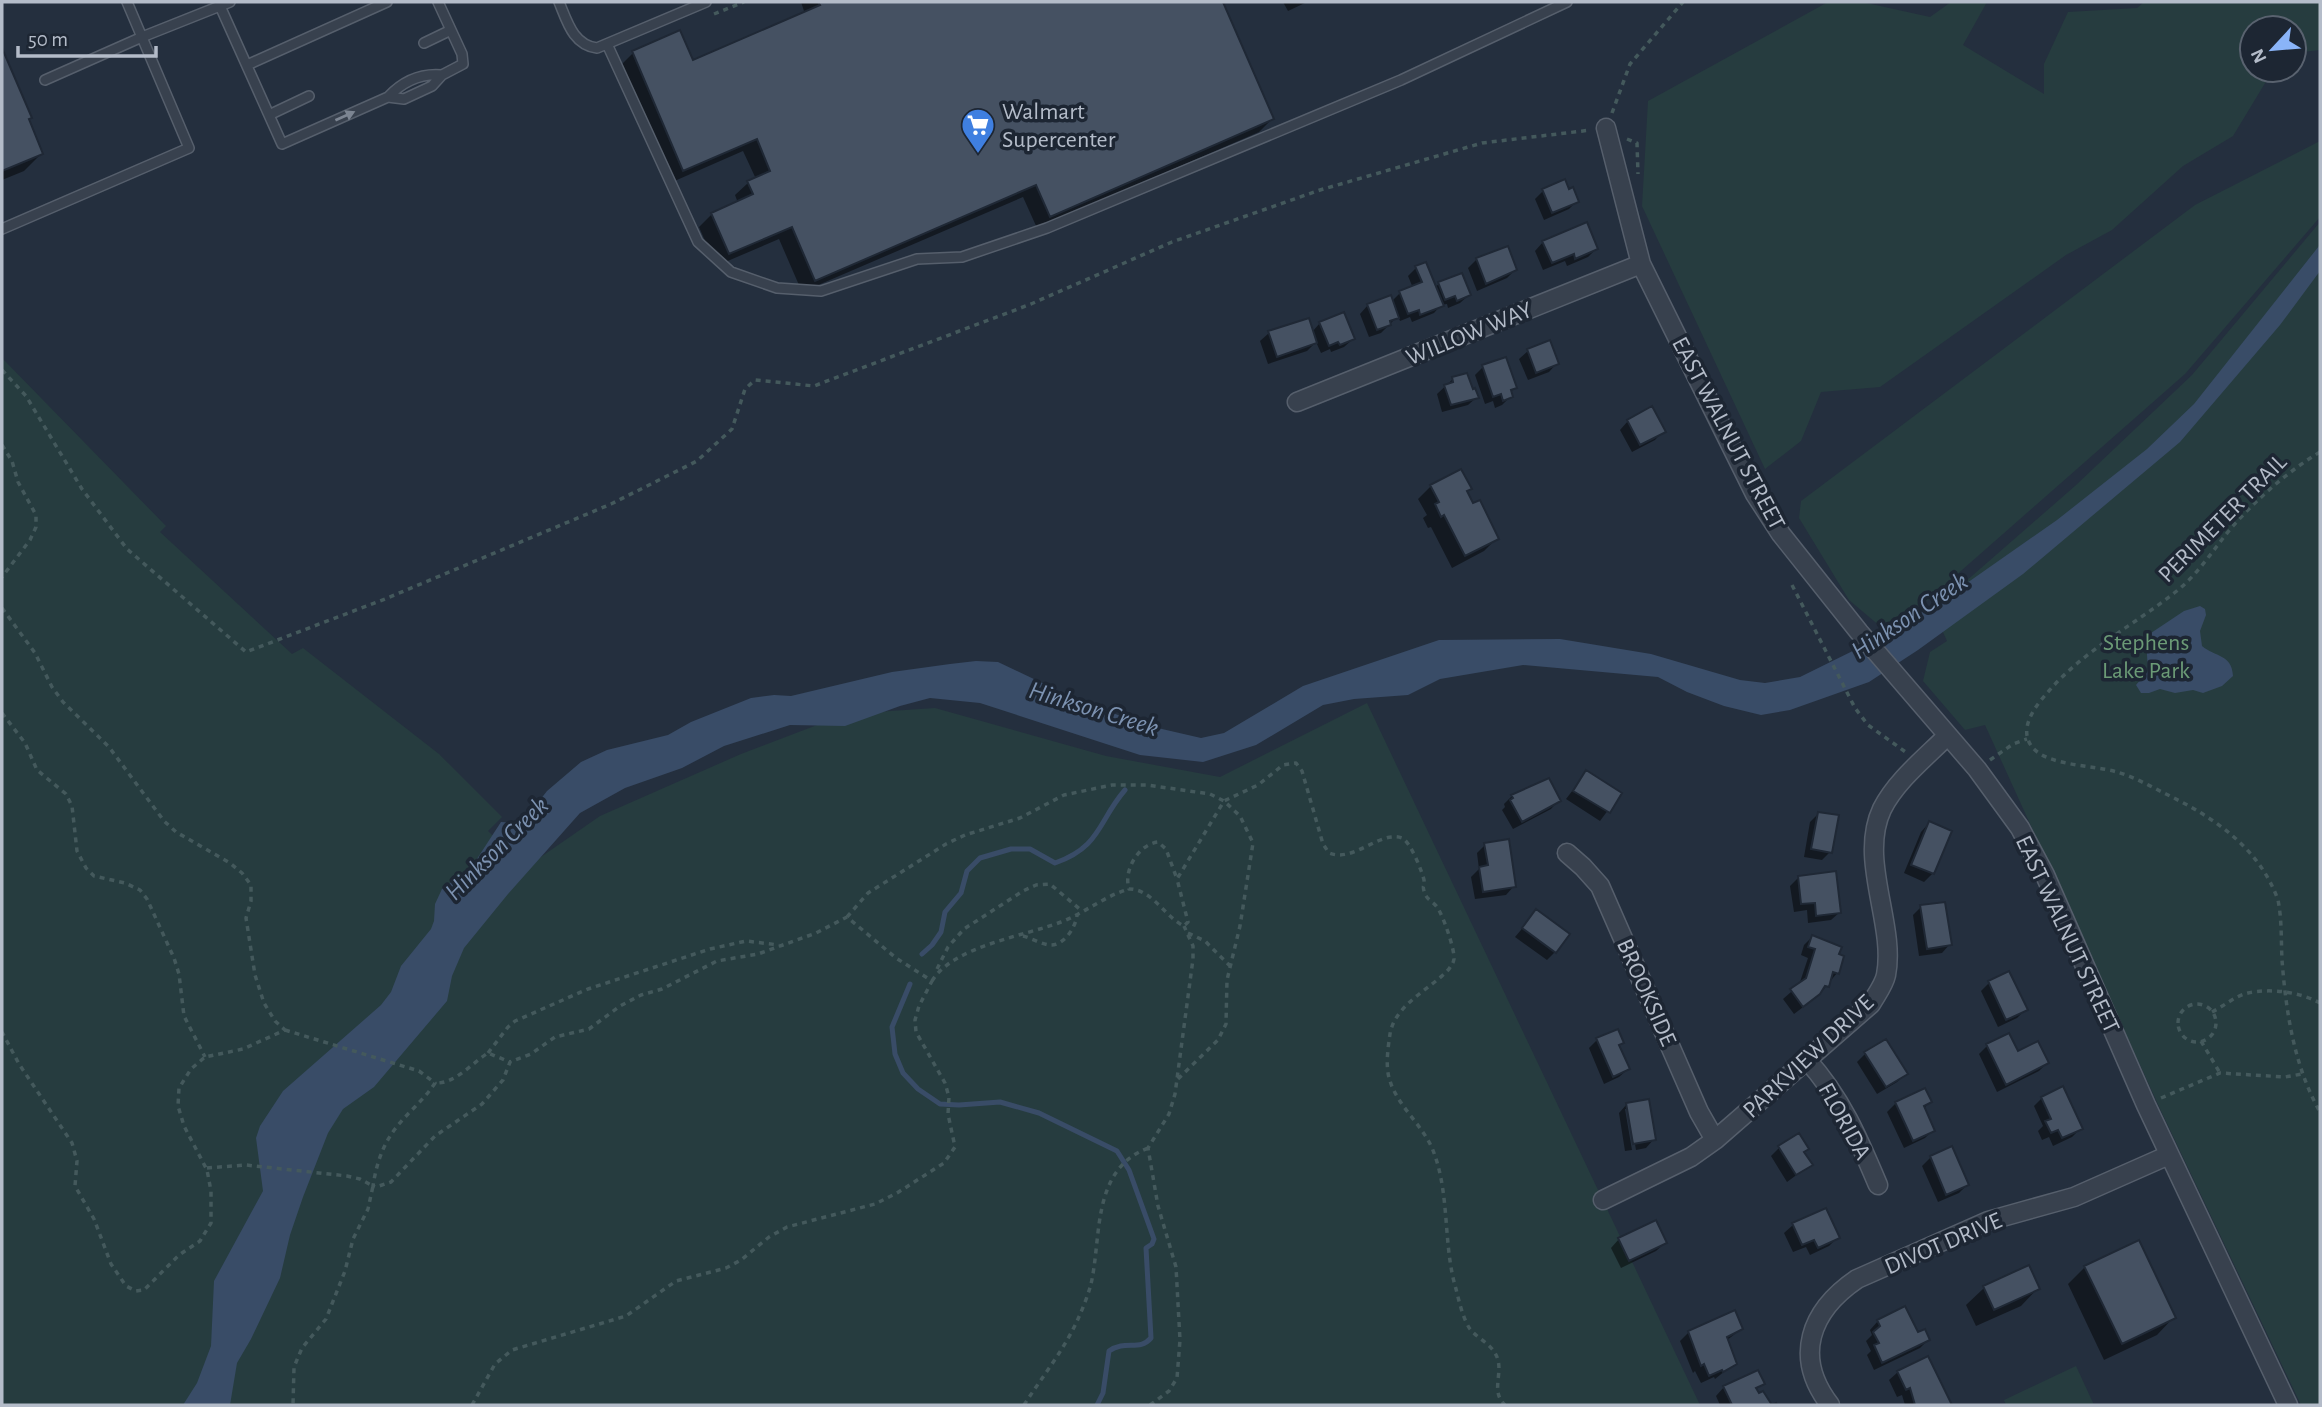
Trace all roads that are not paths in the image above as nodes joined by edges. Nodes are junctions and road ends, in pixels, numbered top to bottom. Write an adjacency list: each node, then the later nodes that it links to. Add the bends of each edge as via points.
1 (127, 2): 10 (lane)
2 (230, 2): 8 (lane)
3 (387, 2): 13 (lane)
4 (438, 2): 9 (lane)
5 (559, 2): 12 (lane, via 583,44 597,48)
6 (706, 2): 12 (lane)
7 (1567, 2): 12 (lane, via 1401,80 1047,228 962,257 917,259 821,291 777,288 731,272 698,242)
8 (220, 6): 10 (lane); 13 (lane)
9 (452, 30): 11 (lane); 14 (lane, via 463,64)
10 (142, 37): 15 (lane); 20 (lane, via 189,148)
11 (424, 43)
12 (607, 44)
13 (247, 65): 18 (lane)
14 (442, 75): 17 (lane, via 423,75 399,85); 17 (lane, via 432,86 404,99)
15 (45, 80)
16 (309, 96): 18 (lane)
17 (388, 97): 18 (lane, one-way to 17, via 282,144)
18 (269, 115)
19 (1606, 128): 21 (street, EAST WALNUT STREET)
20 (2, 229)
21 (1641, 264): 22 (street, WILLOW WAY); 23 (street, EAST WALNUT STREET, via 1755,494 1859,632)
22 (1297, 402)
23 (1947, 736): 25 (street, PARKVIEW DRIVE, via 1892,793 1877,825 1874,845 1888,955 1886,978 1871,1004); 27 (street, EAST WALNUT STREET, via 2020,828 2045,875)
24 (1567, 853): 26 (street, BROOKSIDE, via 1600,886)
25 (1807, 1060): 26 (street, PARKVIEW DRIVE); 28 (street, FLORIDA, via 1840,1104)
26 (1715, 1140): 29 (street, PARKVIEW DRIVE, via 1691,1157)
27 (2169, 1154): 30 (street, DIVOT DRIVE, via 2074,1197 1988,1221 1841,1290 1826,1305 1810,1343 1810,1367); 31 (street, EAST WALNUT STREET)
28 (1878, 1185)
29 (1603, 1200)
30 (1830, 1405)
31 (2288, 1405)

